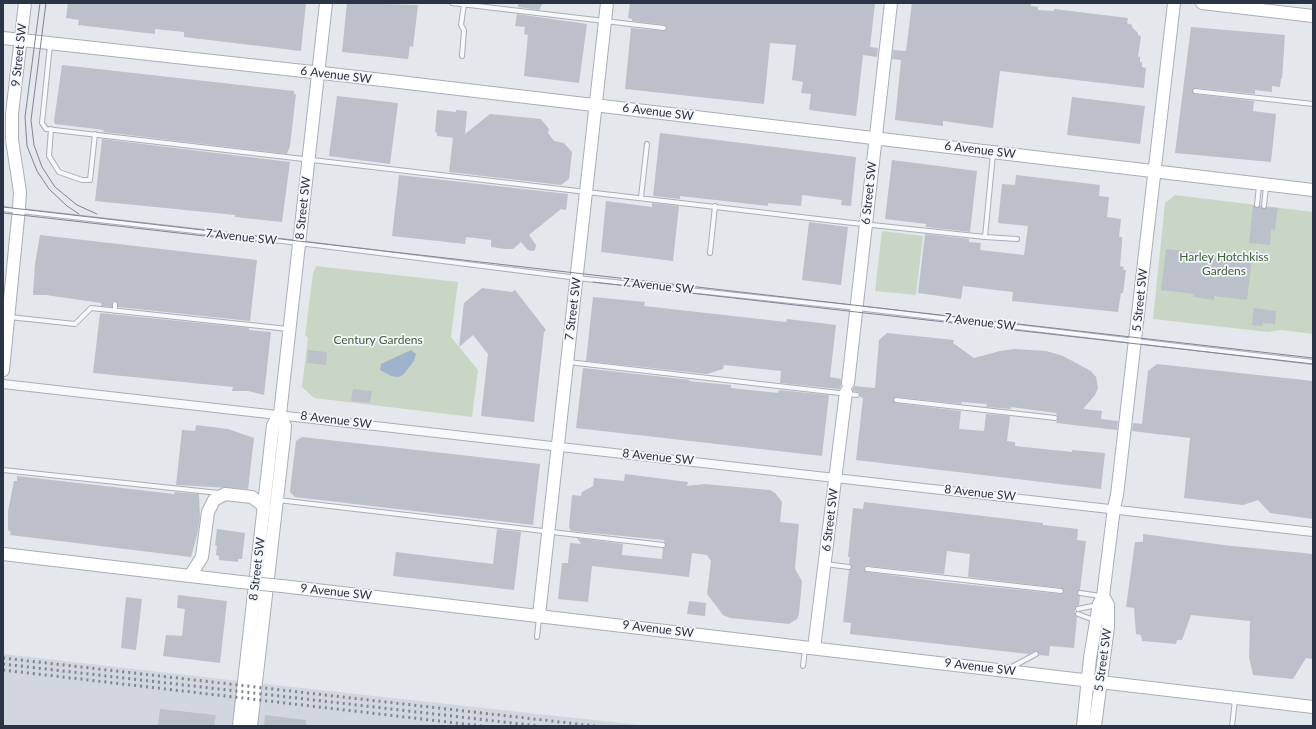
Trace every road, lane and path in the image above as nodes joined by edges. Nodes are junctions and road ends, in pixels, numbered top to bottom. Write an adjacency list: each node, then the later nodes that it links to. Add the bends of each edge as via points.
1 (25, 3): 13 (main road, 9 Street SW)
2 (326, 3): 16 (main road, 8 Street SW)
3 (452, 3): 8 (lane)
4 (607, 3): 10 (main road, 7 Street SW)
5 (891, 3): 22 (main road, 6 Street SW)
6 (1174, 3): 26 (main road, 5 Street SW)
7 (1202, 3): 9 (main road)
8 (464, 4): 10 (lane); 15 (lane, via 461,25 464,30)
9 (1313, 16)
10 (605, 22): 11 (lane); 19 (main road, 7 Street SW)
11 (664, 28)
12 (3, 38): 13 (main road, 6 Avenue SW)
13 (20, 39): 14 (main road, 6 Avenue SW); 35 (main road, 9 Street SW, via 10,124 20,192)
14 (50, 43): 16 (main road, 6 Avenue SW); 20 (lane, via 42,123 46,129)
15 (462, 56)
16 (318, 72): 19 (main road, 6 Avenue SW); 25 (main road, 8 Street SW)
17 (1195, 90): 18 (lane)
18 (1313, 104)
19 (596, 105): 22 (main road, 6 Avenue SW); 29 (main road, 7 Street SW)
20 (51, 129): 21 (lane); 21 (lane, via 49,156 59,172 82,180 90,180)
21 (95, 134): 25 (lane)
22 (875, 137): 24 (main road, 6 Avenue SW); 36 (main road, 6 Street SW)
23 (647, 144): 30 (lane)
24 (994, 152): 26 (main road, 6 Avenue SW); 37 (lane)
25 (308, 160): 29 (lane); 39 (main road, 8 Street SW)
26 (1154, 171): 27 (main road, 6 Avenue SW); 48 (main road, 5 Street SW)
27 (1263, 184): 28 (main road, 6 Avenue SW); 31 (lane); 33 (lane)
28 (1313, 190)
29 (586, 191): 30 (lane); 41 (main road, 7 Street SW)
30 (641, 197): 32 (lane)
31 (1257, 205)
32 (715, 206): 36 (lane); 40 (lane)
33 (1264, 206)
34 (3, 209): 35 (lane, 7 Avenue SW)
35 (19, 211): 39 (lane, 7 Avenue SW); 42 (main road, 9 Street SW)
36 (866, 224): 37 (lane); 44 (main road, 6 Street SW)
37 (985, 236): 38 (lane)
38 (1017, 239)
39 (299, 243): 41 (lane, 7 Avenue SW); 47 (main road, 8 Street SW)
40 (710, 253)
41 (577, 278): 44 (lane, 7 Avenue SW); 49 (main road, 7 Street SW)
42 (6, 297): 46 (main road, 9 Street SW)
43 (115, 304): 45 (lane)
44 (857, 308): 48 (lane, 7 Avenue SW); 53 (main road, 6 Street SW)
45 (115, 311): 46 (lane, via 91,308 75,324); 47 (lane)
46 (7, 317): 51 (main road, 9 Street SW)
47 (290, 329): 57 (main road, 8 Street SW)
48 (1136, 340): 50 (lane, 7 Avenue SW); 64 (main road, 5 Street SW)
49 (567, 362): 53 (lane); 59 (main road, 7 Street SW)
50 (1313, 362)
51 (3, 370)
52 (3, 384): 57 (street, 8 Avenue SW)
53 (849, 391): 61 (main road, 6 Street SW)
54 (896, 400): 56 (lane)
55 (953, 401): 56 (lane)
56 (953, 406): 58 (lane)
57 (280, 414): 59 (street, 8 Avenue SW); 63 (main road, 8 Street SW, via 285,426); 65 (main road, 8 Street SW, via 273,425)
58 (1055, 418)
59 (557, 446): 61 (street, 8 Avenue SW); 66 (main road, 7 Street SW)
60 (3, 470): 62 (lane)
61 (835, 477): 64 (street, 8 Avenue SW); 70 (main road, 6 Street SW)
62 (225, 494): 65 (main road, via 252,497); 73 (main road, via 218,497 210,506 202,557)
63 (277, 500): 66 (lane); 89 (main road, 8 Street SW)
64 (1114, 508): 67 (street, 8 Avenue SW); 76 (main road, 5 Street SW)
65 (264, 509): 88 (main road, 8 Street SW)
66 (549, 532): 68 (lane); 77 (main road, 7 Street SW)
67 (1313, 532)
68 (663, 545)
69 (3, 554): 73 (main road, 9 Avenue SW)
70 (825, 564): 71 (lane); 80 (main road, 6 Street SW)
71 (849, 567)
72 (867, 569): 74 (lane)
73 (190, 576): 77 (main road, 9 Avenue SW, bridge)
74 (1061, 591)
75 (1080, 593): 76 (lane)
76 (1101, 600): 78 (main road, 5 Street SW); 78 (lane, via 1078,612); 85 (main road, 5 Street SW, via 1108,605)
77 (539, 615): 79 (lane); 80 (main road, 9 Avenue SW)
78 (1096, 621): 84 (main road, 5 Street SW)
79 (537, 637)
80 (810, 647): 82 (lane); 83 (main road, 9 Avenue SW)
81 (1034, 655): 83 (lane)
82 (803, 666)
83 (1005, 670): 84 (main road, 9 Avenue SW)
84 (1088, 680): 85 (main road, 9 Avenue SW); 90 (main road, 5 Street SW)
85 (1101, 681): 86 (main road, 9 Avenue SW); 91 (main road, 5 Street SW)
86 (1235, 698): 87 (main road, 9 Avenue SW); 92 (lane)
87 (1313, 707)
88 (239, 726)
89 (251, 726)
90 (1083, 726)
91 (1095, 726)
92 (1232, 726)

